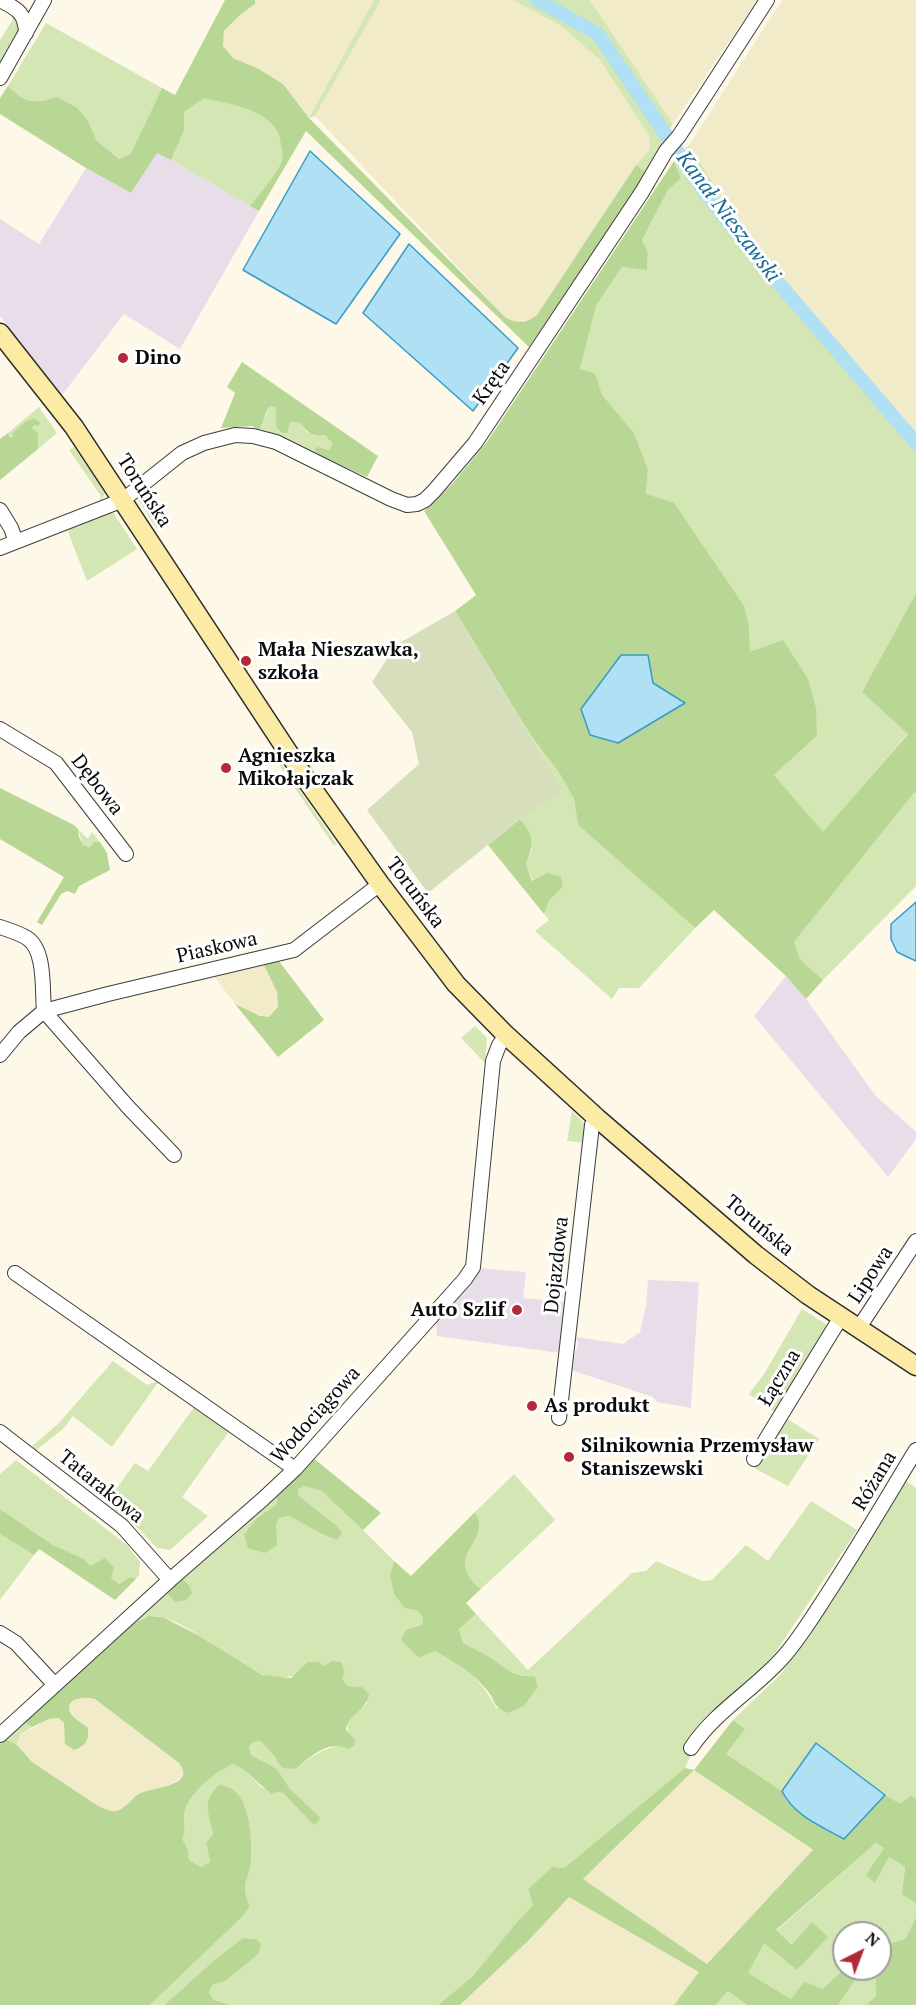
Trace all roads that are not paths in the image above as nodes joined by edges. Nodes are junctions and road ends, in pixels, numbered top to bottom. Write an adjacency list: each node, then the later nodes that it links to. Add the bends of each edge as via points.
1 (0, 0): 4 (street, via 22,15)
2 (44, 0): 4 (street)
3 (767, 0): 7 (street, Kręta, via 481,433 425,500 407,505 276,442 235,435 183,453)
4 (26, 33): 5 (street)
5 (0, 78)
6 (0, 333): 7 (main road, Toruńska, via 69,419)
7 (123, 500): 9 (street, Kręta); 13 (main road, Toruńska, via 307,781)
8 (0, 510): 9 (street)
9 (16, 542): 10 (street, Kręta)
10 (0, 548)
11 (0, 729): 12 (street, Dębowa, via 56,763)
12 (126, 854)
13 (380, 884): 15 (street, Piaskowa, via 294,950); 16 (main road, Toruńska, via 456,984)
14 (0, 927): 15 (street, via 24,936 37,947)
15 (44, 1011): 17 (street, Piaskowa); 19 (street)
16 (506, 1035): 18 (main road, Toruńska); 29 (street, Wodociągowa, via 493,1061 473,1267)
17 (0, 1055)
18 (597, 1118): 22 (main road, Toruńska, via 756,1255); 25 (street, Dojazdowa, via 592,1125)
19 (174, 1155)
20 (916, 1241): 23 (street, Lipowa)
21 (15, 1273): 29 (street)
22 (841, 1317): 23 (main road, Toruńska); 28 (street, Łączna)
23 (858, 1329): 24 (main road, Toruńska)
24 (916, 1366)
25 (560, 1418)
26 (0, 1432): 30 (street, Tatarakowa, via 122,1526)
27 (916, 1450): 34 (street, Różana, via 786,1654 702,1732)
28 (754, 1460)
29 (295, 1469): 30 (street, Wodociągowa)
30 (170, 1580): 32 (street, Wodociągowa)
31 (0, 1633): 32 (street, via 16,1643)
32 (55, 1685): 33 (street, Wodociągowa)
33 (0, 1735)
34 (692, 1748)

